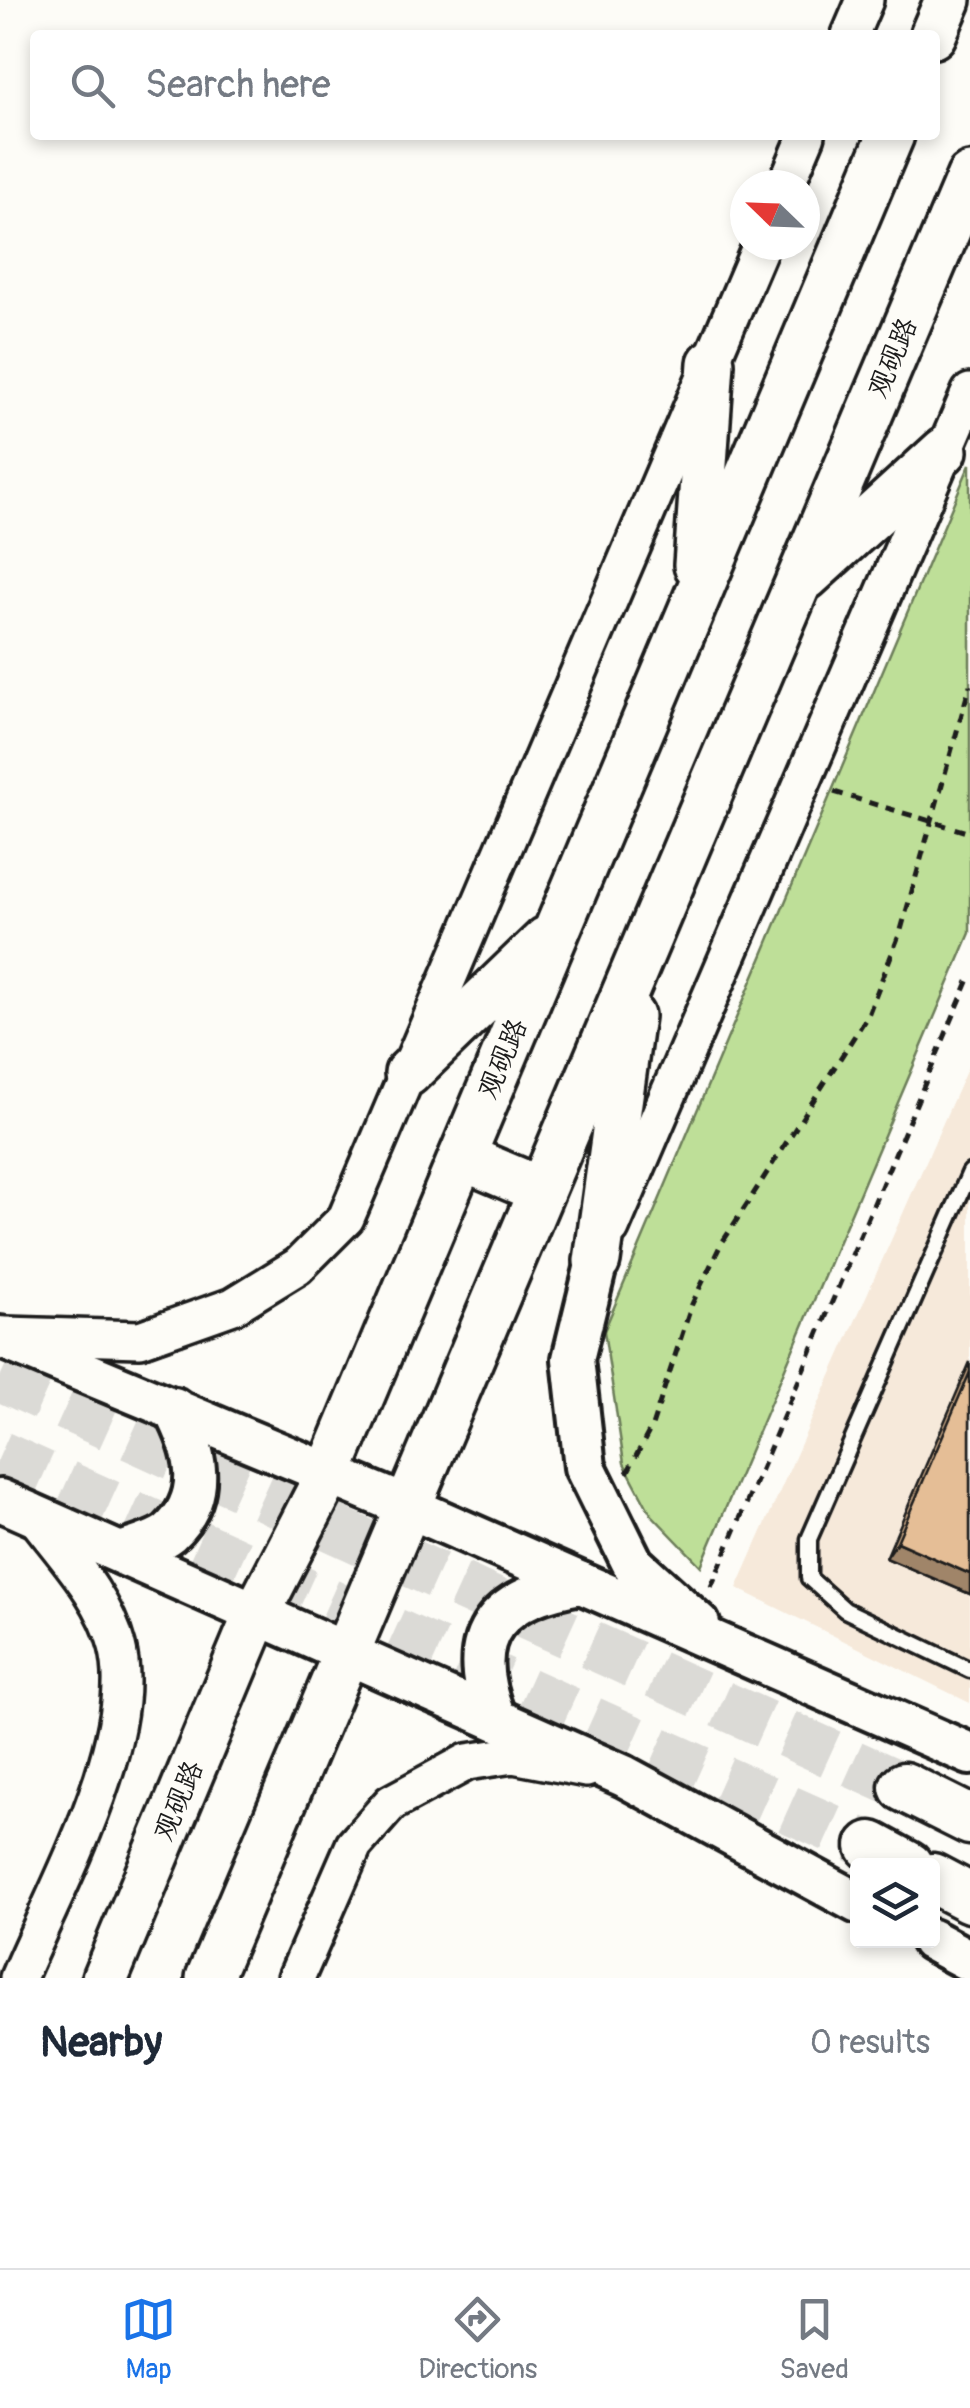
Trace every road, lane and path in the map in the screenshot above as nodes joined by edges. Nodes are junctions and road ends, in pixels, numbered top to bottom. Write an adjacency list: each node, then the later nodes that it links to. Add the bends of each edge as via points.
1 (948, 0): 2 (main road)
2 (935, 30)
3 (805, 140): 5 (street)
4 (889, 140): 12 (main road, 观砚路)
5 (792, 170)
6 (970, 176): 11 (main road, 观砚路)
7 (754, 260): 8 (street)
8 (711, 362): 12 (main road); 20 (street)
9 (970, 392): 10 (street)
10 (944, 452): 11 (main road); 14 (street)
11 (797, 584): 18 (main road, 观砚路)
12 (695, 602): 17 (main road, 观砚路)
13 (970, 684): 15 (path)
14 (803, 783): 15 (path); 24 (street)
15 (932, 822): 16 (path); 30 (path, via 868,1015 720,1246 692,1304 652,1426)
16 (970, 833)
17 (558, 928): 20 (main road); 21 (main road, 观砚路)
18 (640, 954): 23 (main road, 观砚路); 24 (main road)
19 (970, 977): 34 (path)
20 (408, 1073): 25 (street, via 346,1218 298,1266 233,1306 140,1340)
21 (462, 1157): 23 (main road); 27 (main road, 观砚路)
22 (970, 1172): 36 (lane, via 809,1539 810,1578 845,1610)
23 (540, 1190): 29 (main road, 观砚路)
24 (597, 1262): 30 (main road, via 573,1359 585,1467)
25 (0, 1336): 26 (main road)
26 (174, 1408): 27 (main road); 31 (main road, via 198,1471 190,1501 168,1534)
27 (329, 1474): 29 (main road); 33 (main road, 观砚路)
28 (15, 1505): 31 (main road); 47 (street, via 96,1598 118,1647 120,1701 112,1753)
29 (406, 1506): 32 (main road); 35 (main road, 观砚路)
30 (606, 1511): 34 (main road, via 633,1564)
31 (124, 1552): 33 (main road)
32 (581, 1583): 34 (main road); 37 (main road, via 543,1590 510,1606 490,1627 481,1660)
33 (258, 1611): 35 (main road); 48 (main road, 观砚路)
34 (710, 1635): 38 (main road)
35 (346, 1650): 37 (main road); 49 (main road, 观砚路)
36 (970, 1670)
37 (494, 1715): 39 (main road)
38 (970, 1754)
39 (624, 1776): 43 (main road); 50 (street, via 513,1756 467,1762 420,1784 390,1803 354,1845)
40 (904, 1787): 41 (highway)
41 (970, 1820)
42 (940, 1882): 44 (highway)
43 (850, 1898)
44 (970, 1898)
45 (940, 1945): 46 (main road)
46 (970, 1960)
47 (18, 1978)
48 (104, 1978)
49 (210, 1978)
50 (296, 1978)

